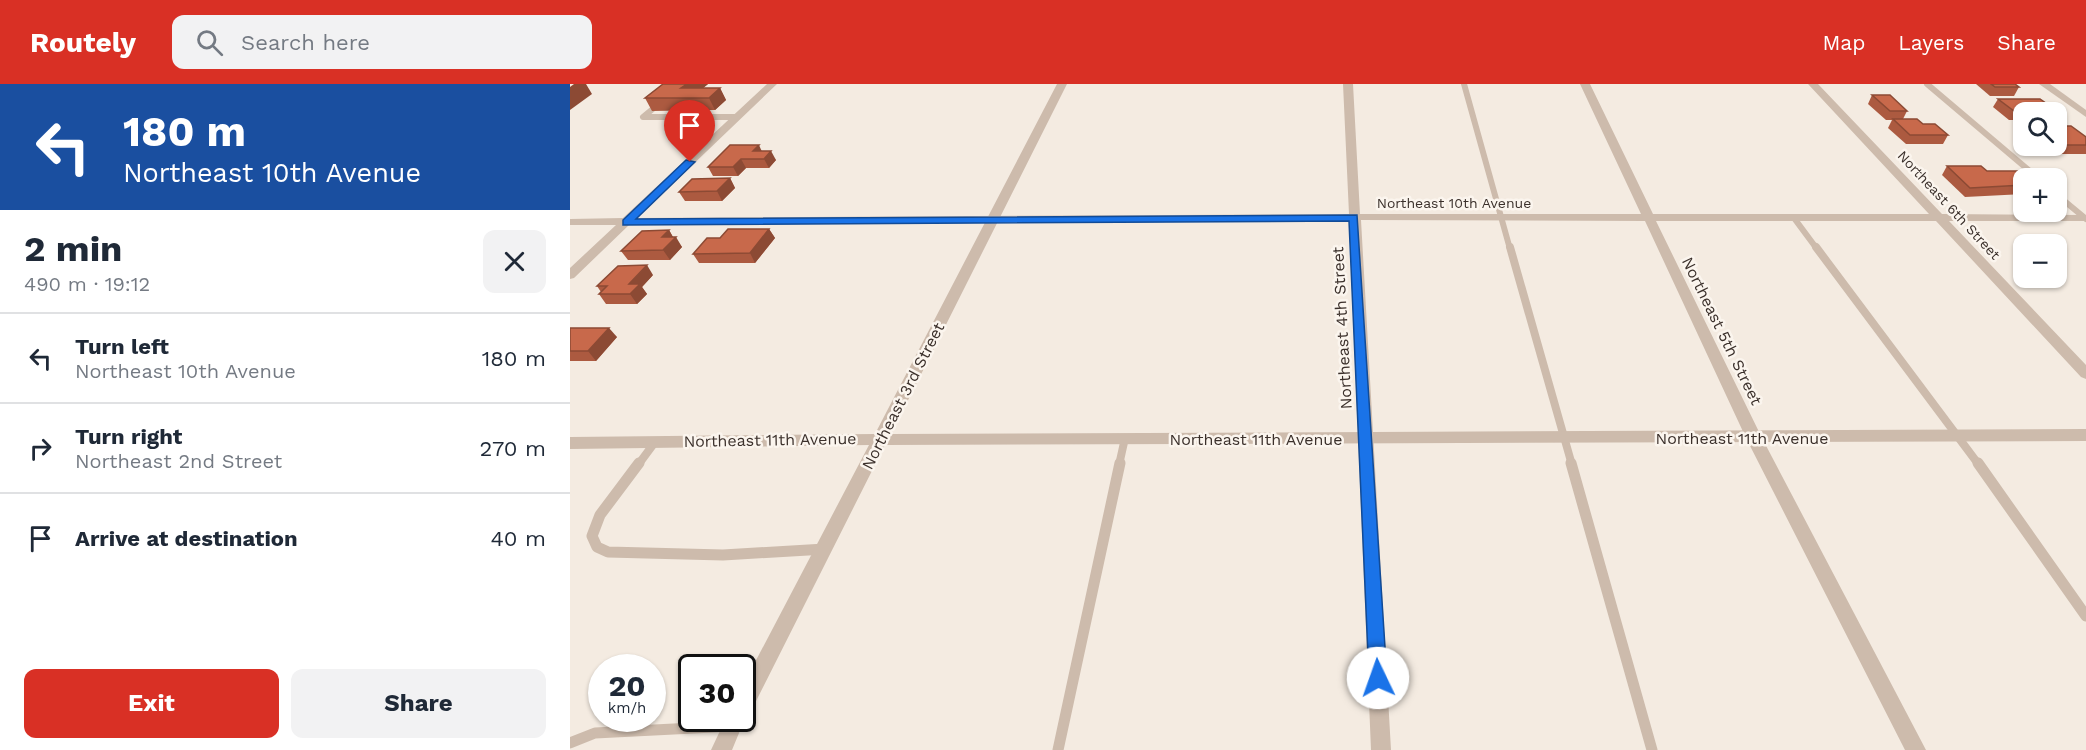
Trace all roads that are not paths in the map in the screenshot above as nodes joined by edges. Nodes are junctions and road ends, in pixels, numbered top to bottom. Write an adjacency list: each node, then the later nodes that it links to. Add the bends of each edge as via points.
1 (772, 84): 11 (street)
2 (1062, 84): 20 (street, Northeast 3rd Street)
3 (1348, 84): 14 (street, Northeast 4th Street)
4 (1464, 84): 15 (lane)
5 (1584, 84): 16 (street, Northeast 5th Street)
6 (1813, 84): 18 (street, Northeast 6th Street)
7 (1927, 84): 12 (lane)
8 (2044, 84): 10 (street)
9 (667, 97): 11 (lane, via 643,117)
10 (2086, 114)
11 (737, 117): 22 (street)
12 (2026, 168)
13 (2067, 203): 19 (lane)
14 (1354, 218): 15 (street, Northeast 10th Avenue); 20 (street, Northeast 10th Avenue); 30 (street, Northeast 4th Street)
15 (1501, 218): 16 (street, Northeast 10th Avenue); 31 (lane)
16 (1648, 218): 17 (street, Northeast 10th Avenue); 29 (street, Northeast 5th Street)
17 (1794, 218): 18 (street, Northeast 10th Avenue); 26 (lane)
18 (1942, 218): 19 (street, Northeast 10th Avenue); 24 (street, Northeast 6th Street)
19 (2085, 218)
20 (994, 219): 22 (street, Northeast 10th Avenue); 27 (street, Northeast 3rd Street)
21 (570, 222): 22 (street, Northeast 10th Avenue)
22 (626, 222): 23 (street)
23 (570, 275)
24 (2086, 374)
25 (2086, 435): 26 (street, Northeast 11th Avenue)
26 (1958, 436): 29 (street, Northeast 11th Avenue); 35 (lane)
27 (883, 438): 28 (street, Northeast 11th Avenue); 32 (street, Northeast 11th Avenue); 34 (street, Northeast 3rd Street)
28 (1125, 438): 30 (street, Northeast 11th Avenue); 41 (lane)
29 (1754, 438): 31 (street, Northeast 11th Avenue); 44 (street, Northeast 5th Street)
30 (1367, 439): 31 (street, Northeast 11th Avenue); 42 (street, Northeast 4th Street)
31 (1565, 439): 43 (lane)
32 (655, 442): 33 (street, Northeast 11th Avenue); 34 (lane, via 600,515 592,536 597,547 608,552 723,555)
33 (570, 443)
34 (825, 549): 36 (street, Northeast 3rd Street)
35 (2086, 616)
36 (756, 682)
37 (678, 724): 39 (lane, via 595,733)
38 (730, 732): 40 (street, Northeast 3rd Street)
39 (570, 743)
40 (720, 750)
41 (1058, 750)
42 (1382, 750)
43 (1652, 750)
44 (1916, 750)

